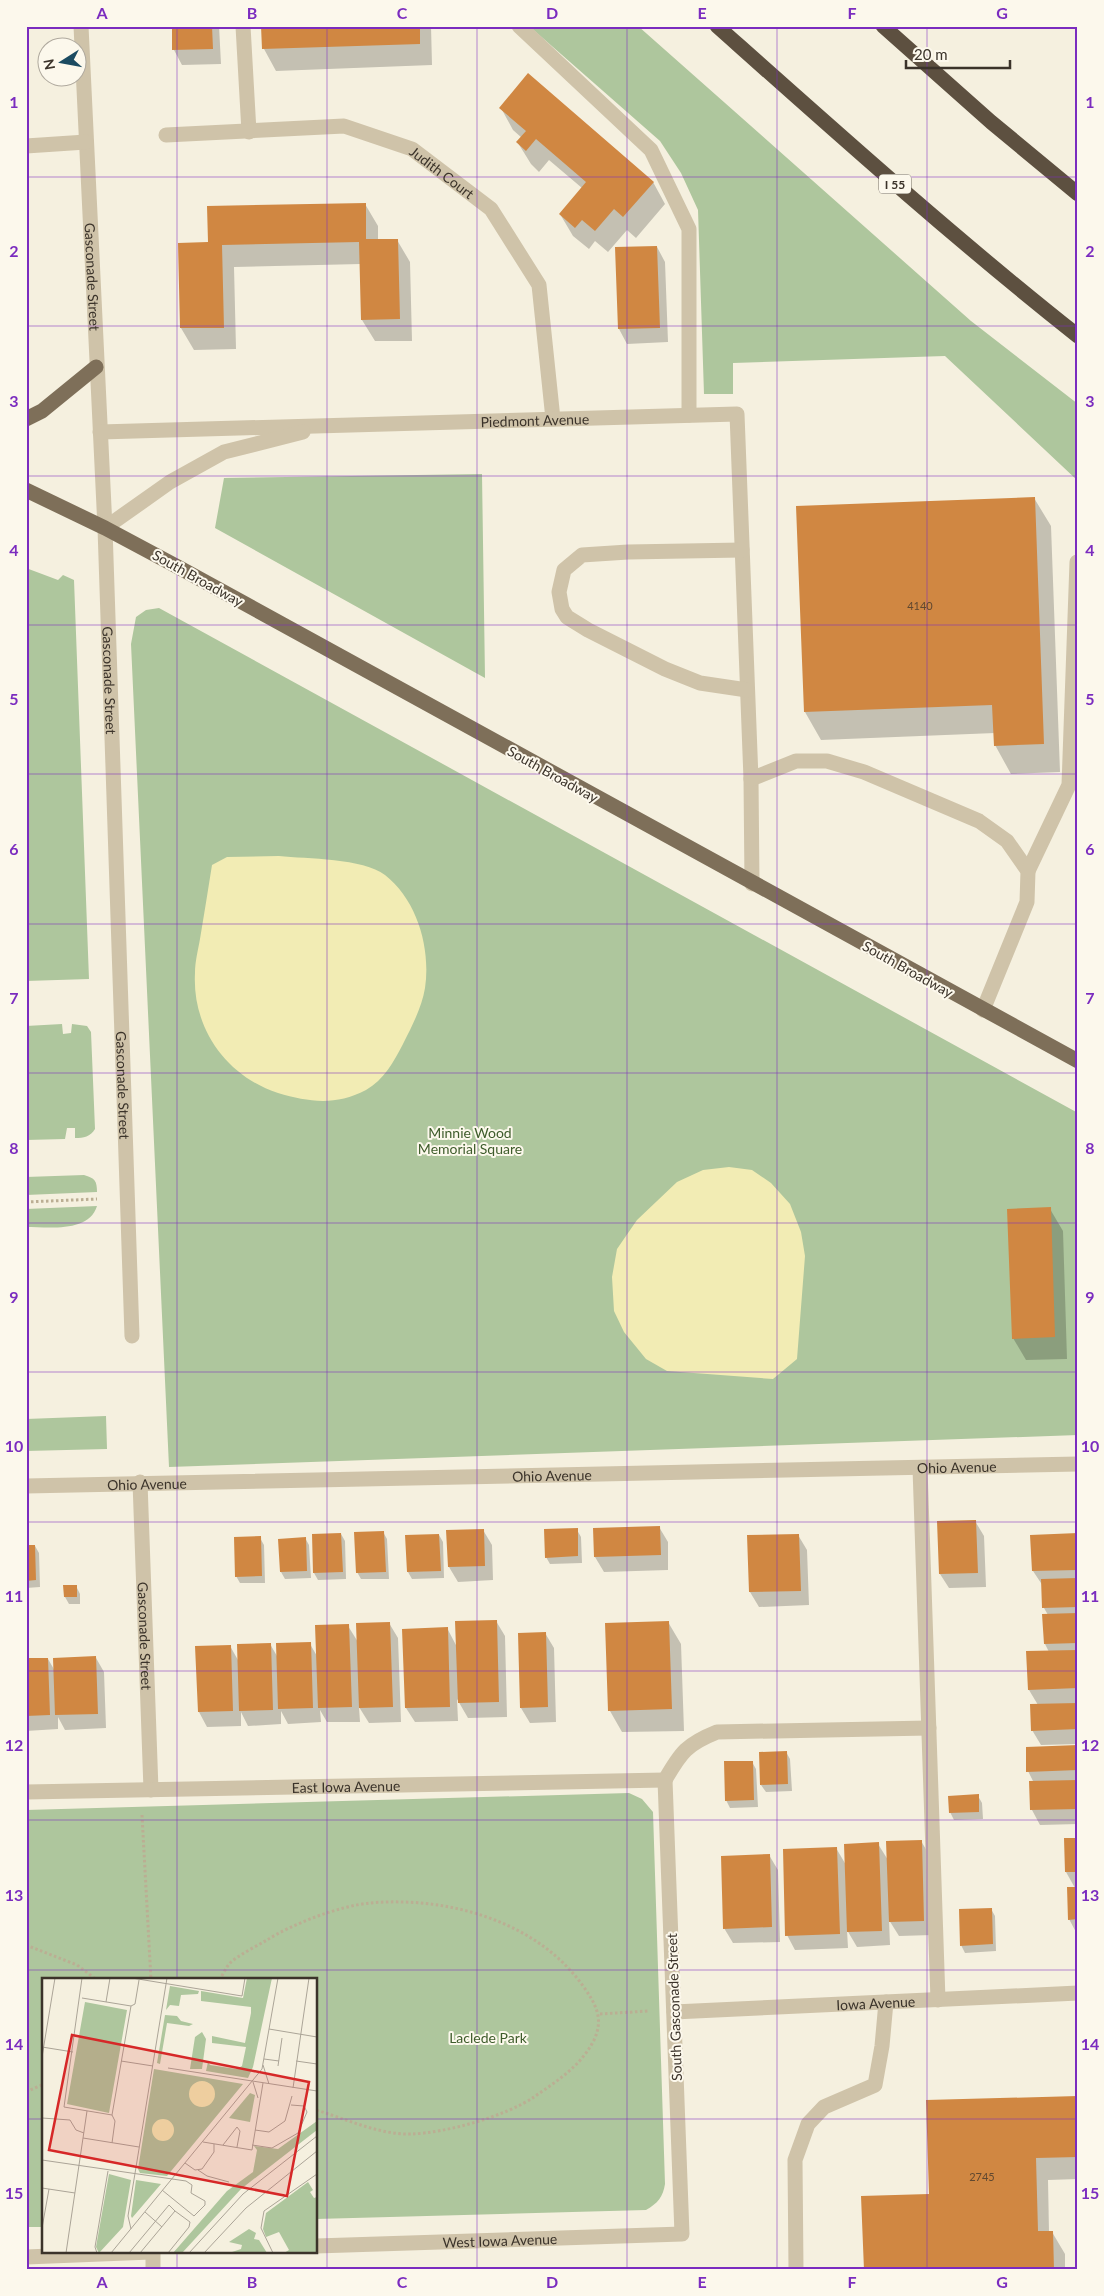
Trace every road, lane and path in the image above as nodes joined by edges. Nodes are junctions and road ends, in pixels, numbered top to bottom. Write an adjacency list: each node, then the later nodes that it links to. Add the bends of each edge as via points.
1 (81, 26): 8 (street, Gasconade Street)
2 (243, 26): 6 (street)
3 (519, 26): 13 (street, via 651,150 689,229)
4 (718, 26): 11 (highway, I 55, via 874,166 1020,291)
5 (883, 26): 10 (highway, via 990,122)
6 (250, 132): 7 (street, Judith Court); 15 (street, Judith Court, via 344,126 412,149 491,209 539,285)
7 (166, 136)
8 (86, 142): 9 (street); 12 (street, Gasconade Street)
9 (26, 146)
10 (1078, 194)
11 (1078, 336)
12 (96, 367): 14 (main road, via 42,411); 17 (street, Gasconade Street)
13 (689, 415): 15 (street, Piedmont Avenue); 20 (street, Piedmont Avenue, via 737,414)
14 (26, 419)
15 (553, 419): 16 (street, Piedmont Avenue)
16 (331, 425): 17 (street, Piedmont Avenue); 19 (street, Piedmont Avenue, via 224,452 170,482)
17 (100, 432): 19 (street, Gasconade Street)
18 (26, 490): 19 (main road, South Broadway)
19 (105, 528): 25 (main road, South Broadway); 30 (street, Gasconade Street)
20 (742, 550): 22 (street); 22 (street, via 582,555 564,570 559,592 567,617 588,630 682,676)
21 (1077, 562): 24 (street, via 1069,784)
22 (747, 690): 23 (street)
23 (751, 779): 24 (street, via 796,761 827,761 864,772 979,821 1007,841); 25 (street)
24 (1028, 871): 26 (street, via 1027,902)
25 (752, 884): 26 (main road, South Broadway)
26 (983, 1010): 27 (main road, South Broadway)
27 (1078, 1061)
28 (97, 1199): 29 (path)
29 (26, 1202)
30 (132, 1336)
31 (1078, 1464): 32 (street, Ohio Avenue)
32 (920, 1468): 33 (street, Ohio Avenue); 35 (street)
33 (140, 1482): 34 (street, Ohio Avenue); 37 (street, Gasconade Street)
34 (26, 1486)
35 (929, 1728): 36 (street, via 717,1732 698,1740 681,1753); 45 (street)
36 (665, 1780): 37 (street, East Iowa Avenue); 48 (street, South Gasconade Street)
37 (151, 1790): 38 (street, East Iowa Avenue)
38 (26, 1792)
39 (141, 1807): 42 (path)
40 (26, 1945): 41 (path, via 77,1964)
41 (94, 1978)
42 (151, 1978)
43 (220, 1978): 49 (path, via 229,1964 281,1931 326,1914 369,1903 409,1903 471,1911 537,1940 571,1969)
44 (1078, 1993): 45 (street, Iowa Avenue)
45 (938, 2000): 46 (street, Iowa Avenue)
46 (886, 2002): 48 (street, Iowa Avenue); 59 (street, via 874,2086 824,2107 808,2124 795,2160)
47 (649, 2010): 49 (path)
48 (674, 2012): 53 (street, South Gasconade Street)
49 (599, 2014): 52 (path, via 594,2040 569,2073 526,2102 467,2126 411,2134 383,2130)
50 (42, 2085): 51 (path)
51 (26, 2092)
52 (318, 2111)
53 (682, 2234): 54 (street, West Iowa Avenue)
54 (318, 2246)
55 (102, 2254): 57 (street)
56 (152, 2254): 58 (street)
57 (26, 2257)
58 (153, 2270)
59 (796, 2270)

